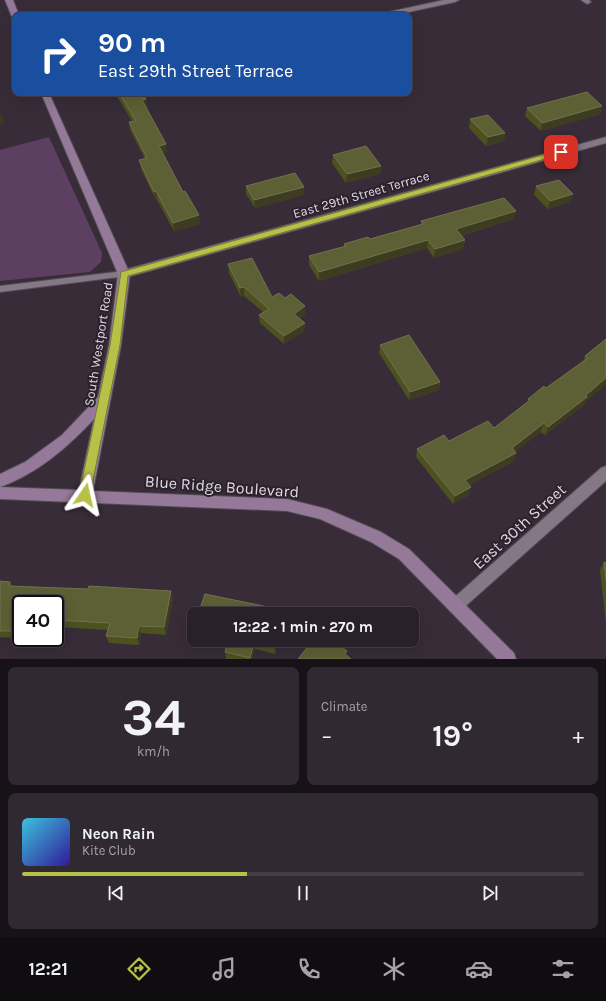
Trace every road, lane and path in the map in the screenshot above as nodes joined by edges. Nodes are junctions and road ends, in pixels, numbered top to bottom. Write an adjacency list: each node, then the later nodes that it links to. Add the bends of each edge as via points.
1 (9, 0): 3 (street)
2 (455, 0): 4 (street)
3 (14, 12)
4 (398, 12)
5 (46, 96): 7 (street, South Westport Road)
6 (606, 140): 7 (street, East 29th Street Terrace)
7 (124, 274): 8 (lane); 9 (street, South Westport Road, via 115,345)
8 (0, 289)
9 (104, 399): 11 (street, via 67,439 30,466); 13 (street, South Westport Road)
10 (606, 472): 14 (street, East 30th Street)
11 (0, 481)
12 (0, 493): 13 (street, Blue Ridge Boulevard)
13 (85, 495): 14 (street, Blue Ridge Boulevard, via 287,505 322,513 376,537 404,554)
14 (455, 606): 15 (street, Blue Ridge Boulevard)
15 (508, 659)

